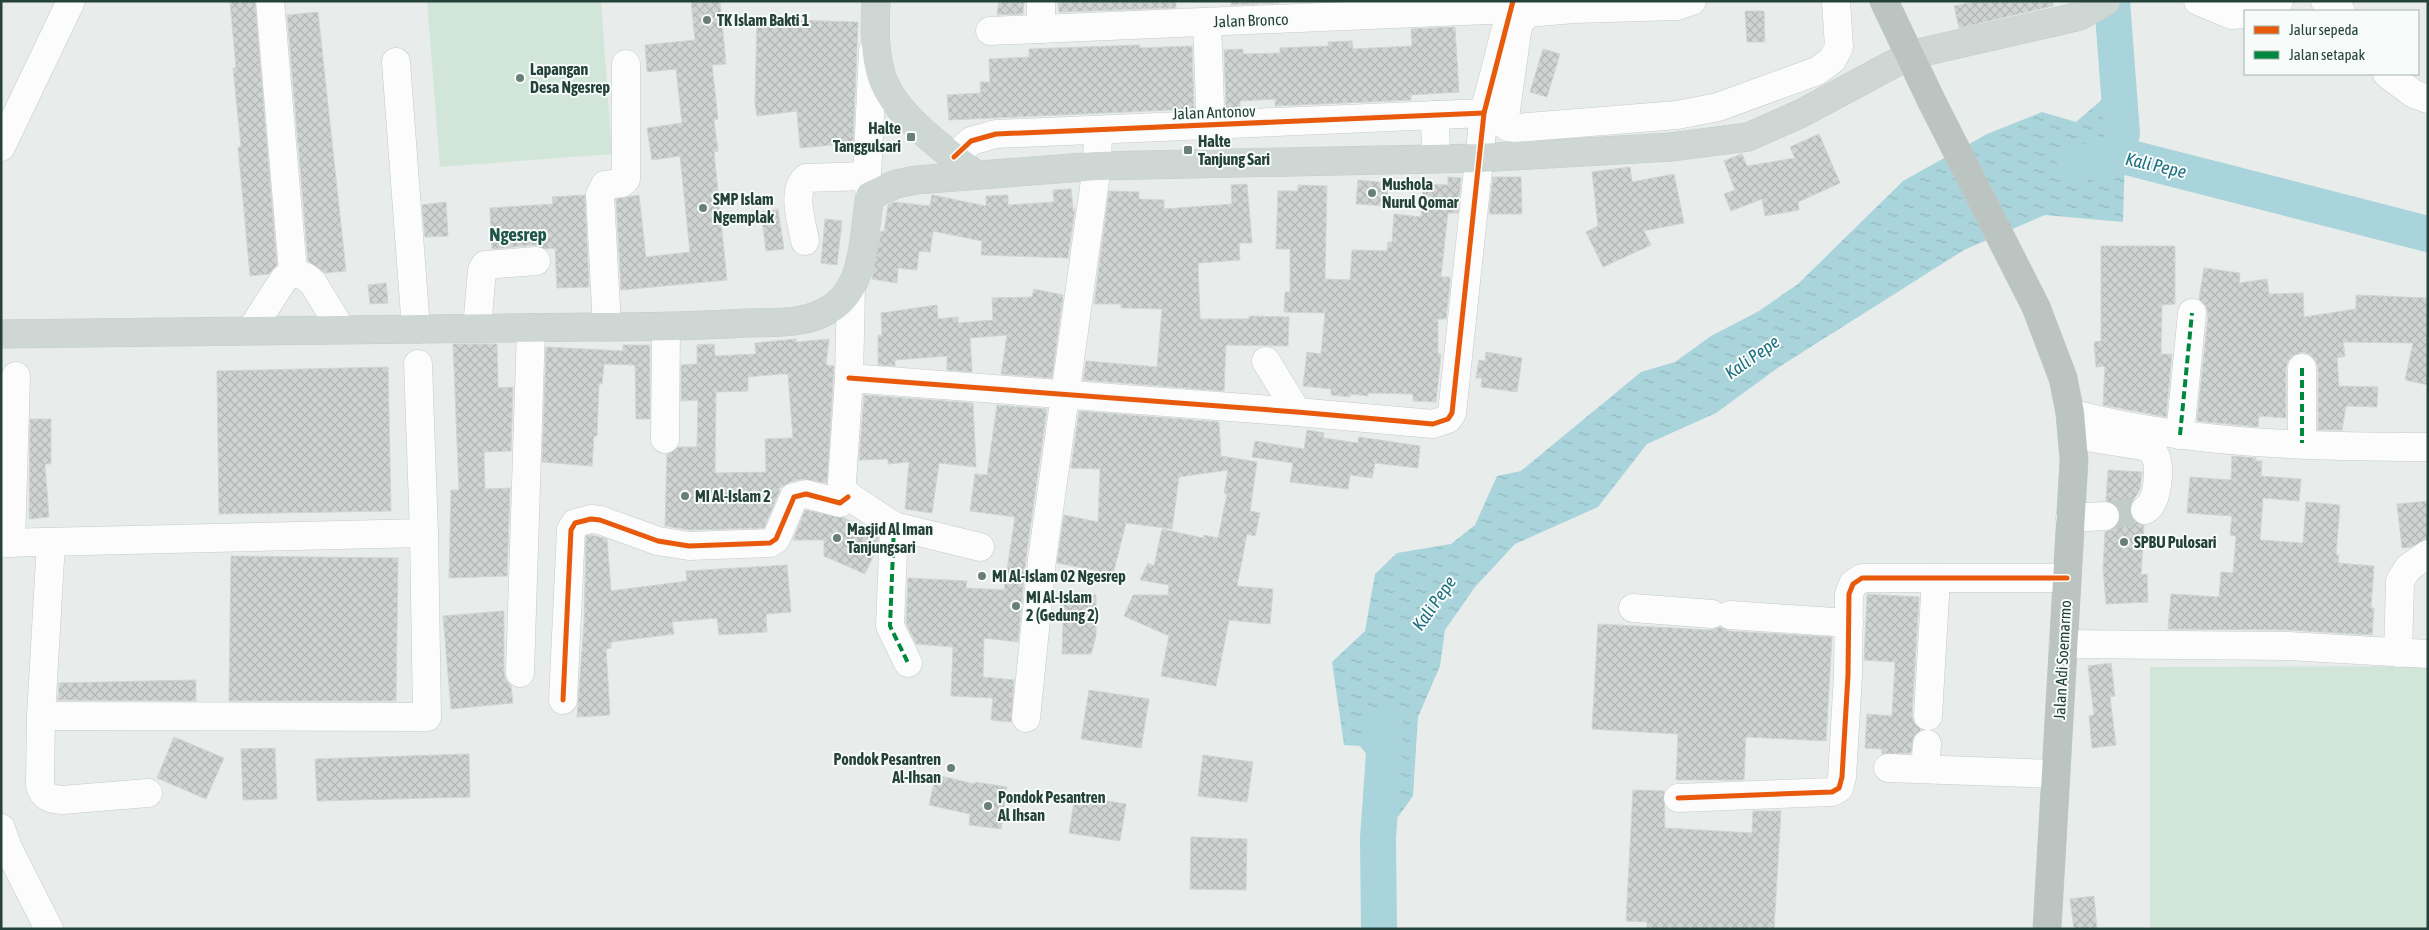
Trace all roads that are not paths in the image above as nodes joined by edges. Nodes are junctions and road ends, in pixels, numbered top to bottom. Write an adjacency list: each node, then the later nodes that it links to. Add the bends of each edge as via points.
1 (71, 1): 30 (street)
2 (270, 1): 41 (street)
3 (876, 1): 19 (main road)
4 (1041, 1): 17 (street)
5 (1692, 1): 27 (street, via 1677,6 1535,11 1522,18 1518,25 1504,124 1516,128)
6 (1836, 1): 27 (street, via 1839,47 1832,60 1816,71 1718,107 1677,115)
7 (1884, 1): 20 (highway)
8 (2106, 1): 20 (main road, via 2080,16)
9 (2198, 1): 15 (street, via 2232,15)
10 (2279, 1): 13 (street)
11 (2325, 1): 14 (street)
12 (1512, 5): 16 (street, Jalan Bronco); 25 (street)
13 (2261, 10)
14 (2339, 10)
15 (2244, 14)
16 (1213, 15): 17 (street, Jalan Bronco); 28 (street)
17 (1041, 29): 18 (street, Jalan Bronco)
18 (990, 31)
19 (874, 37): 32 (main road, via 880,72 892,98); 38 (street)
20 (1910, 55): 31 (main road, via 1800,114 1748,137 1671,147); 59 (highway, Jalan Adi Soemarmo, via 2036,307 2063,378)
21 (396, 62): 49 (street)
22 (626, 64): 45 (street, via 626,179 622,183 605,186 600,195)
23 (2388, 75): 24 (street, via 2406,89)
24 (2428, 99)
25 (1484, 113): 26 (street, Jalan Antonov); 33 (street)
26 (1435, 115): 28 (street, Jalan Antonov); 34 (street)
27 (1574, 123): 31 (street)
28 (1211, 125): 29 (street, Jalan Antonov); 35 (street)
29 (1098, 130): 32 (street, Jalan Antonov, via 996,134 971,140); 36 (street)
30 (1, 147)
31 (1577, 152): 33 (main road)
32 (954, 157): 37 (main road)
33 (1479, 158): 34 (main road); 58 (street, via 1451,416 1433,424)
34 (1436, 159): 35 (main road)
35 (1212, 163): 36 (main road)
36 (1097, 166): 37 (main road); 57 (street)
37 (976, 175): 38 (main road)
38 (868, 186): 39 (street, via 806,178 798,195); 42 (main road, via 861,260)
39 (804, 241)
40 (536, 261): 46 (street, via 485,265)
41 (293, 272): 48 (street, via 313,283); 50 (street, via 284,279)
42 (851, 287): 44 (main road, via 839,304 816,317 794,321); 56 (street)
43 (2192, 313): 60 (street)
44 (666, 326): 45 (main road); 61 (street)
45 (607, 327): 47 (main road)
46 (477, 328): 47 (main road); 49 (main road)
47 (531, 328): 82 (street)
48 (341, 329): 49 (main road); 50 (main road)
49 (416, 329)
50 (251, 330): 51 (main road)
51 (1, 334)
52 (1266, 361): 58 (street)
53 (418, 364): 69 (street)
54 (2302, 368): 62 (street)
55 (16, 376): 71 (street)
56 (849, 378): 57 (street); 64 (street, via 842,482)
57 (1065, 394): 58 (street); 86 (street, via 1042,560)
58 (1296, 412)
59 (2071, 424): 60 (street); 65 (street, via 2143,446 2155,454 2157,494); 67 (highway, Jalan Adi Soemarmo, via 2074,460)
60 (2180, 435): 62 (street)
61 (665, 439)
62 (2302, 443): 63 (street)
63 (2428, 447)
64 (848, 497): 68 (street); 83 (street, via 840,503 806,494 794,497 776,538 770,543 690,546 658,541 600,520 575,523 571,530)
65 (2145, 510)
66 (2105, 516): 67 (street)
67 (2070, 518): 75 (highway, Jalan Adi Soemarmo)
68 (894, 526): 72 (street); 81 (street, via 890,626)
69 (424, 532): 70 (street); 84 (street, via 427,717)
70 (51, 542): 71 (street); 84 (street)
71 (6, 543)
72 (980, 547)
73 (2428, 554): 79 (street, via 2408,568 2400,581)
74 (1936, 578): 75 (street); 77 (street, via 1862,578 1853,584 1849,594); 85 (street)
75 (2067, 578): 78 (highway, Jalan Adi Soemarmo)
76 (1633, 608): 77 (street)
77 (1849, 623): 90 (street, via 1839,788 1832,792)
78 (2063, 644): 79 (street, via 2288,646); 88 (highway, Jalan Adi Soemarmo)
79 (2398, 653): 80 (street)
80 (2428, 654)
81 (908, 663)
82 (520, 673)
83 (563, 700)
84 (41, 716): 89 (street, via 40,785 49,799)
85 (1928, 716)
86 (1026, 718)
87 (1888, 768): 88 (street, via 1926,757)
88 (2056, 774): 93 (highway, Jalan Adi Soemarmo)
89 (148, 793)
90 (1678, 798)
91 (1, 828): 92 (street)
92 (49, 929)
93 (2047, 929)

